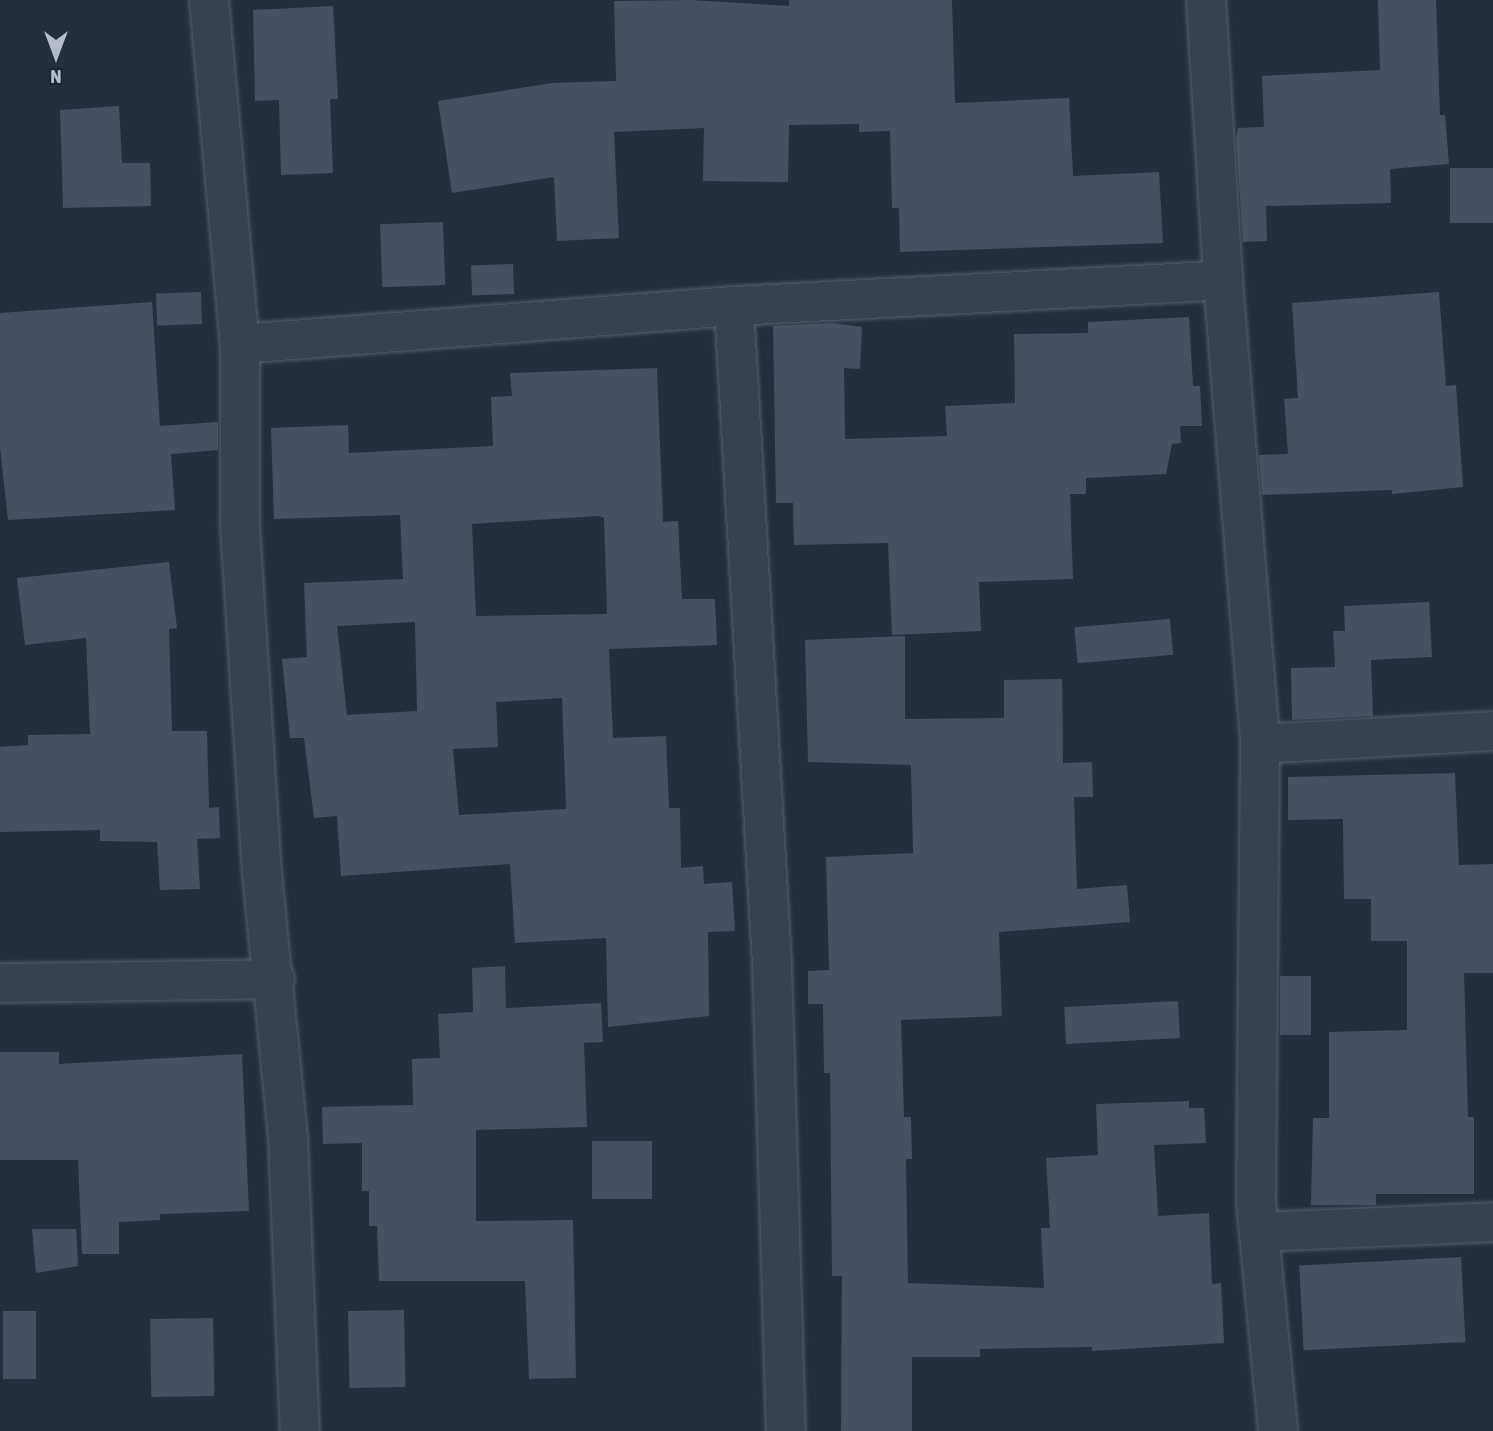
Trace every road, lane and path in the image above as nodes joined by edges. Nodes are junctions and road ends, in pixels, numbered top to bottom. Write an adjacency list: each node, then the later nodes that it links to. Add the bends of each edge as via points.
1 (209, 0): 5 (street)
2 (1206, 0): 3 (street)
3 (1223, 280): 4 (street); 7 (street)
4 (734, 306): 5 (street); 13 (street, via 772,964)
5 (240, 344): 8 (street, via 240,525 262,873)
6 (1493, 731): 7 (street)
7 (1260, 744): 11 (street)
8 (275, 979): 9 (street); 12 (street, via 288,1137)
9 (0, 983)
10 (1493, 1222): 11 (street)
11 (1259, 1233): 14 (street)
12 (300, 1431)
13 (786, 1431)
14 (1279, 1431)

